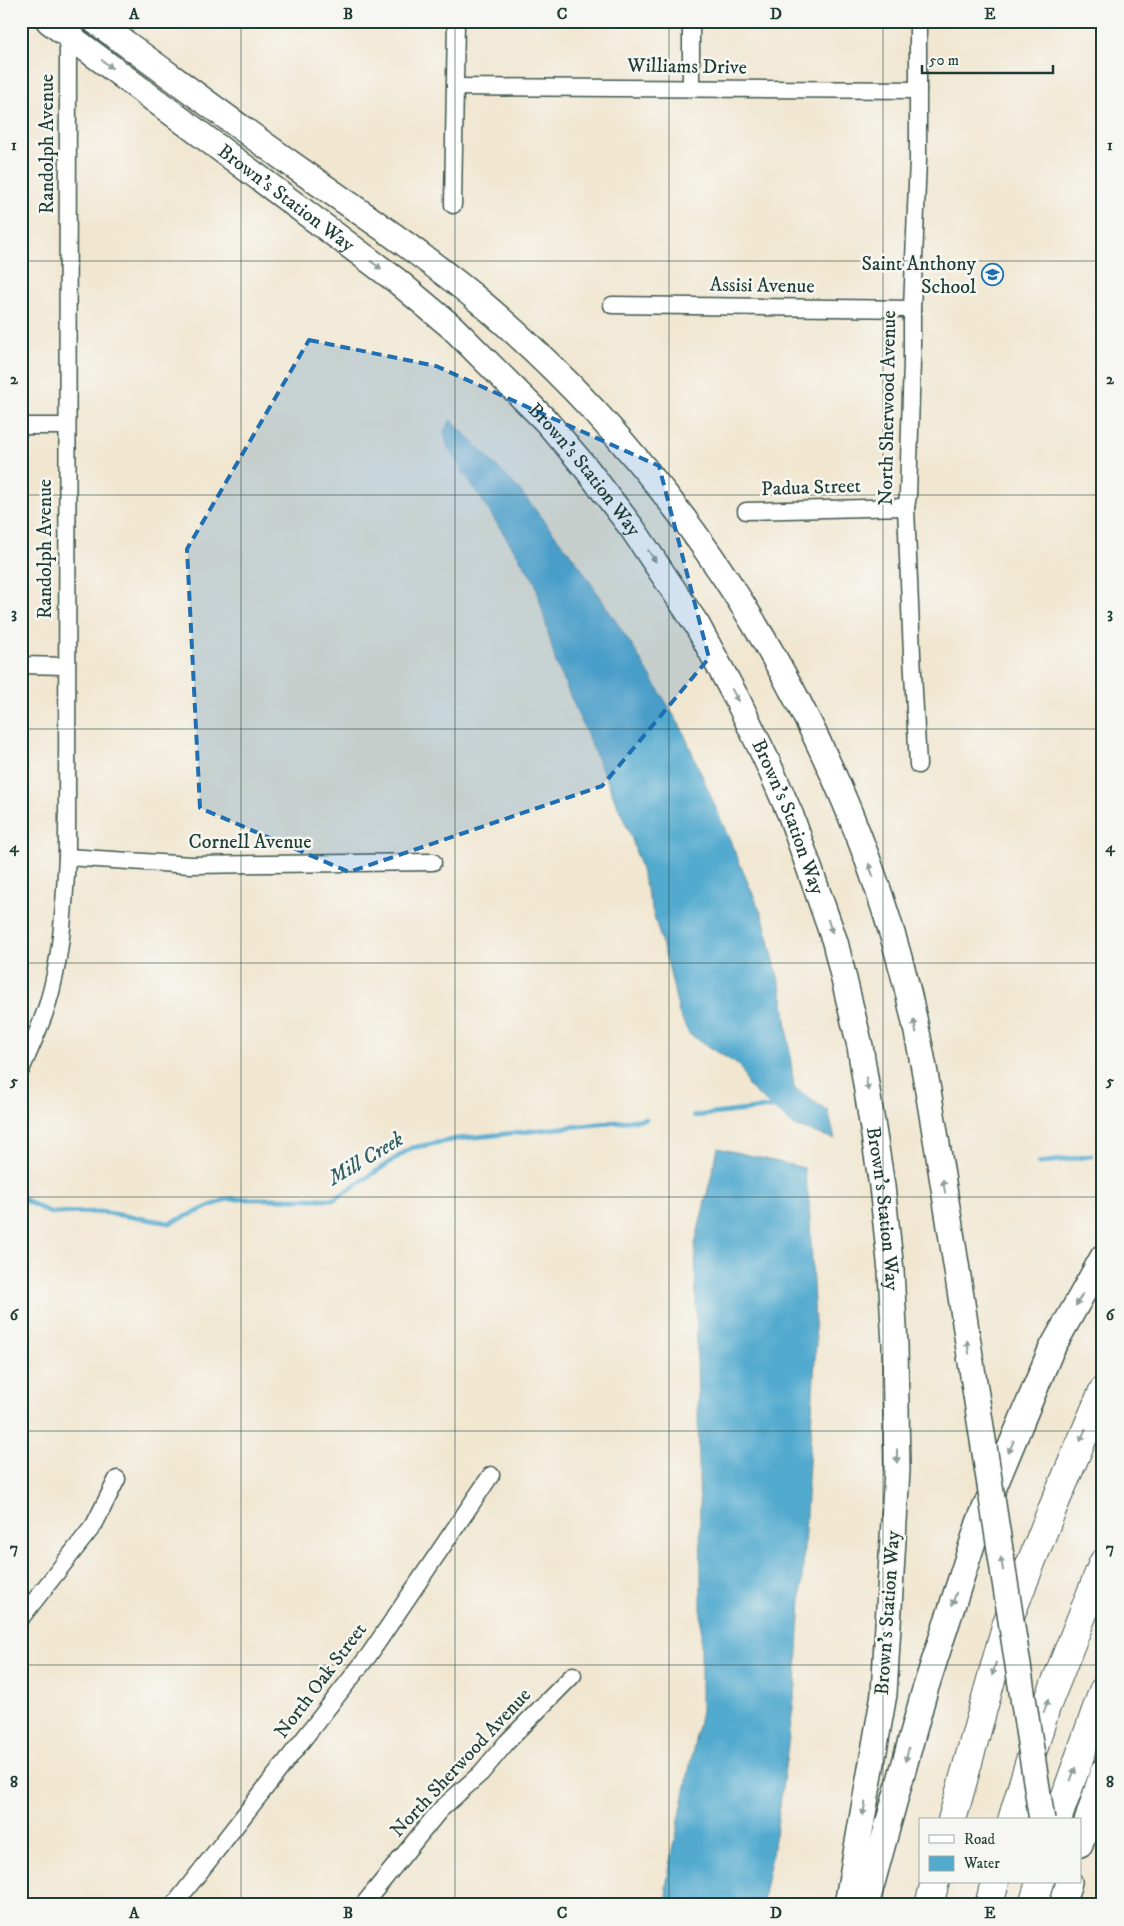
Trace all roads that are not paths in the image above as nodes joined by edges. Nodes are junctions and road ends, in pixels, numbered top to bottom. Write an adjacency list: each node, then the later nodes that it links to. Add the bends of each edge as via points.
1 (95, 21): 33 (main road, Brown's Station Way, one-way to 1, bridge, via 915,1022 885,911 842,794 802,708 756,624 703,545 622,442 580,396 487,308 417,252)
2 (456, 21): 6 (street)
3 (691, 21): 7 (street)
4 (918, 21): 8 (street, North Sherwood Avenue)
5 (62, 26): 13 (street, Randolph Avenue); 43 (main road, Brown's Station Way, one-way to 43, via 397,281 453,328 546,421 632,528 697,625 746,717 791,816 835,942 860,1046 882,1186 895,1345 897,1470 884,1694)
6 (456, 88): 7 (street, Williams Drive); 9 (street)
7 (690, 88): 8 (street, Williams Drive)
8 (918, 90): 11 (street, North Sherwood Avenue)
9 (453, 205)
10 (612, 305): 11 (street, Assisi Avenue)
11 (912, 309): 14 (street, North Sherwood Avenue)
12 (21, 426): 13 (street)
13 (66, 426): 17 (street, Randolph Avenue)
14 (906, 507): 15 (street, Padua Street); 18 (street, North Sherwood Avenue)
15 (746, 511)
16 (21, 665): 17 (street)
17 (66, 666): 19 (street, Randolph Avenue)
18 (918, 765)
19 (67, 857): 20 (street, Cornell Avenue, via 191,865); 21 (street, Randolph Avenue, via 56,965 47,1005)
20 (433, 862)
21 (21, 1070)
22 (1103, 1257): 44 (main road, one-way to 44, via 1051,1350 979,1523 924,1692)
23 (1103, 1391): 31 (highway, one-way to 31, via 1050,1512 1006,1626)
24 (490, 1475): 41 (street, North Oak Street, via 369,1655)
25 (117, 1478): 27 (street, via 94,1525)
26 (1103, 1563): 32 (highway, one-way to 26, via 1046,1706)
27 (21, 1618)
28 (573, 1675): 42 (street, North Sherwood Avenue, via 480,1773 440,1810)
29 (1103, 1691): 34 (highway, one-way to 29)
30 (1103, 1771): 35 (main road)
31 (953, 1818)
32 (1013, 1818)
33 (1042, 1818)
34 (1059, 1818)
35 (1082, 1838)
36 (935, 1884): 45 (highway)
37 (994, 1884): 46 (highway)
38 (1039, 1884): 47 (highway)
39 (1051, 1884): 48 (main road)
40 (1067, 1884): 49 (main road)
41 (174, 1905)
42 (363, 1905)
43 (847, 1905)
44 (866, 1905)
45 (930, 1905)
46 (989, 1905)
47 (1033, 1905)
48 (1055, 1905)
49 (1062, 1905)

